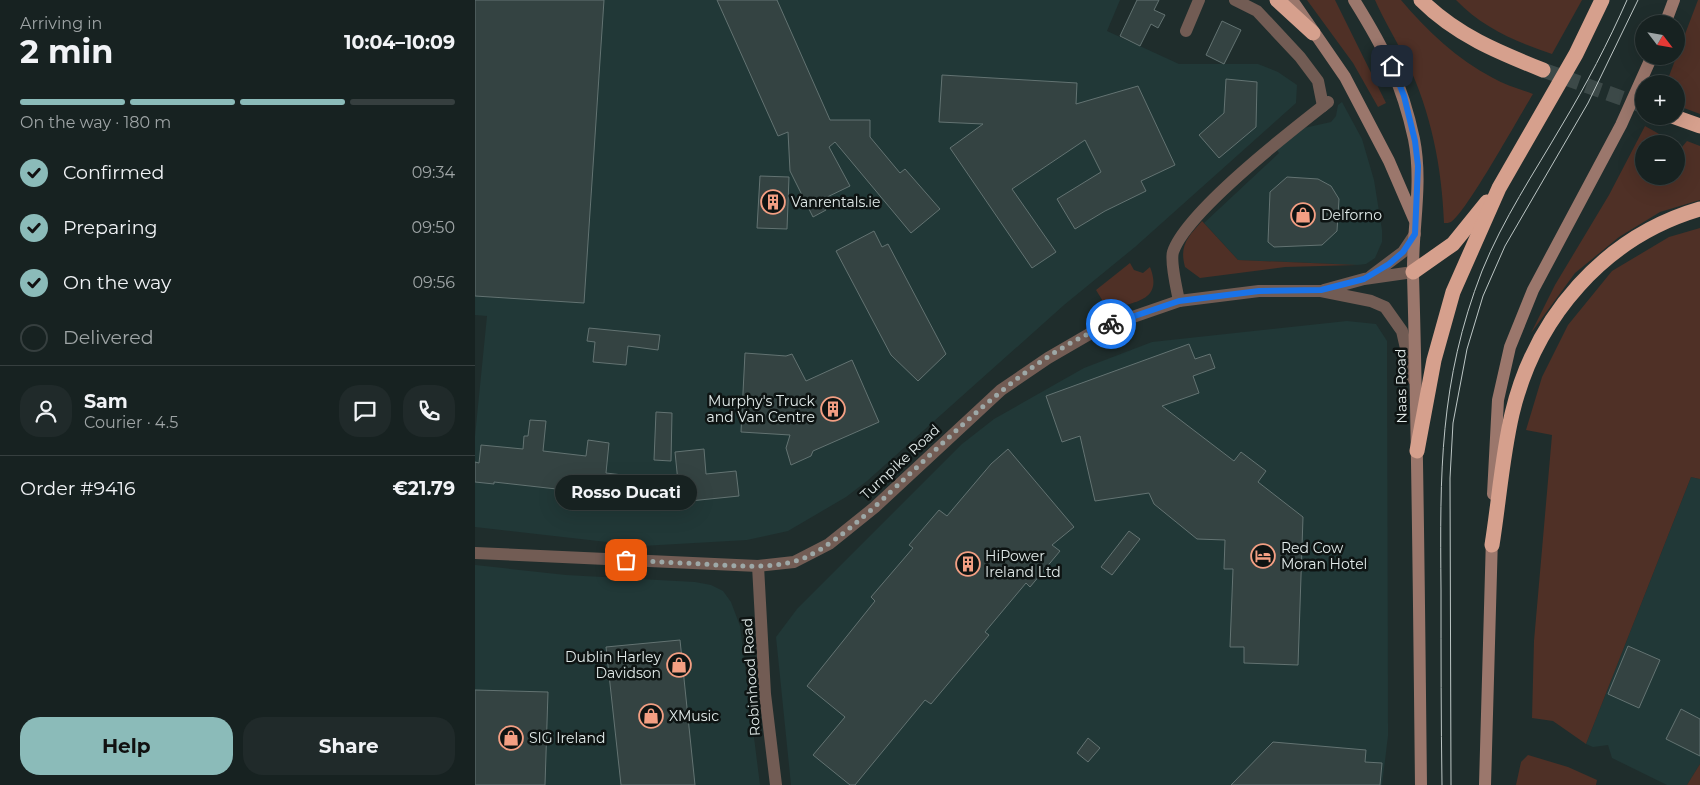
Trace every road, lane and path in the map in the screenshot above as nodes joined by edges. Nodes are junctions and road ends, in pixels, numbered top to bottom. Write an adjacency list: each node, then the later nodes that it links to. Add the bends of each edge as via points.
1 (1199, 0): 10 (street)
2 (1235, 0): 23 (street, via 1257,11 1301,57 1317,81 1326,104 1221,192 1181,234 1172,254)
3 (1277, 0): 11 (highway)
4 (1292, 0): 11 (main road)
5 (1354, 0): 18 (main road, Naas Road, via 1388,57 1404,96 1418,166)
6 (1421, 0): 13 (highway, via 1474,41)
7 (1601, 0): 16 (highway, via 1576,54)
8 (1673, 0): 9 (main road)
9 (1668, 15)
10 (1186, 31)
11 (1313, 33): 18 (main road, via 1345,77 1363,110)
12 (1647, 65): 26 (main road, via 1613,141 1533,290 1510,347 1498,400)
13 (1543, 70)
14 (1685, 121): 15 (highway)
15 (1700, 126)
16 (1499, 188): 20 (highway, via 1453,244); 25 (highway, via 1453,292 1442,327)
17 (1700, 209): 26 (highway, via 1660,224 1620,247 1568,295 1547,327 1512,412)
18 (1414, 219): 19 (main road, Naas Road)
19 (1415, 234): 20 (main road, Naas Road); 21 (street, via 1403,252)
20 (1413, 272): 21 (street); 24 (main road, Naas Road)
21 (1364, 279): 22 (street)
22 (1321, 290): 23 (street, Turnpike Road, via 1259,291); 24 (street, via 1385,307 1402,332)
23 (1179, 301): 28 (street, Turnpike Road, via 1098,329 1048,358 1001,390 875,507 829,544 794,562)
24 (1417, 398): 25 (main road, Naas Road)
25 (1417, 451): 30 (main road, Naas Road)
26 (1492, 545): 31 (main road)
27 (475, 553): 28 (street, Turnpike Road)
28 (758, 566): 29 (street, Robinhood Road, via 765,694)
29 (776, 785)
30 (1421, 785)
31 (1485, 785)

